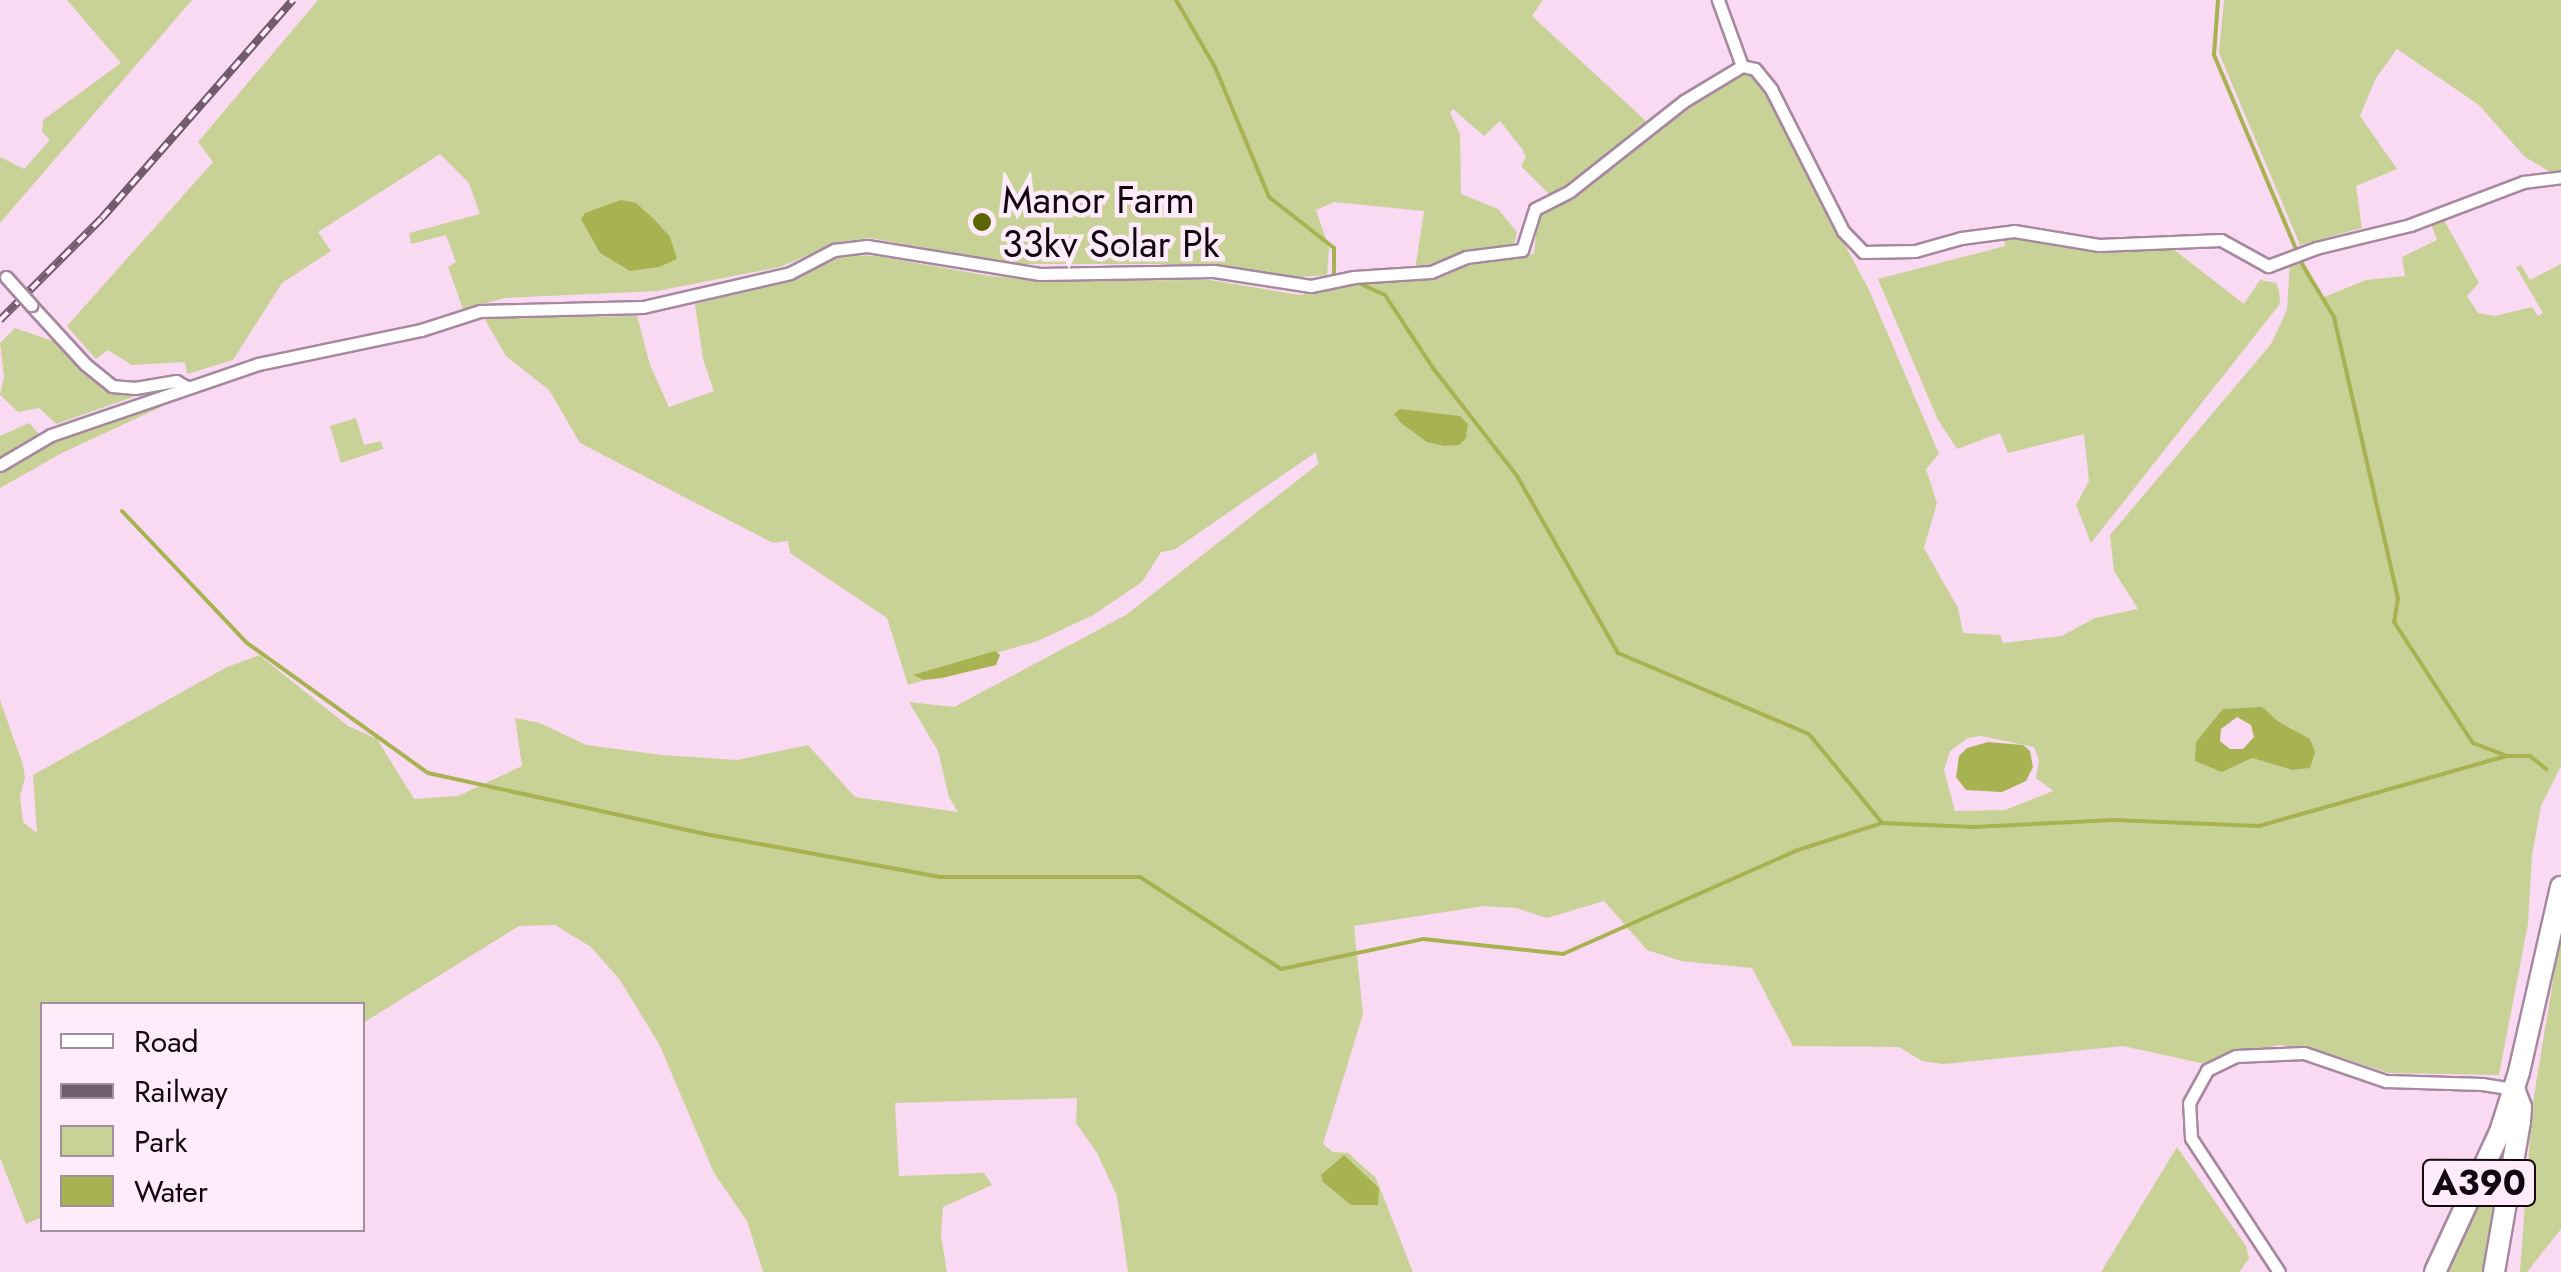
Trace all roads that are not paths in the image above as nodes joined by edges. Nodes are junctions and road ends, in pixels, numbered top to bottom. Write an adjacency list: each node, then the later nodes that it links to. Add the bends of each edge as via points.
1 (1718, 0): 2 (street)
2 (1742, 66): 3 (street, via 1754,69 1771,89 1843,231 1863,252 1915,251 2014,231 2098,245 2221,240 2268,266 2410,225 2523,182); 5 (street, via 1535,209 1522,250 1466,257 1431,272 1312,286 1214,271 1040,274 867,246 834,250 790,273 643,307 480,311)
3 (2561, 177)
4 (3, 274): 5 (street, bridge, via 112,386 176,381)
5 (187, 387): 6 (street, via 51,435)
6 (0, 465)
7 (2561, 886): 8 (highway, A390)
8 (2514, 1090): 9 (street, via 2386,1081 2304,1052 2236,1056 2206,1070 2188,1103 2191,1138); 10 (highway, A390); 11 (highway, via 2520,1121)
9 (2278, 1272)
10 (2435, 1272)
11 (2494, 1272)

